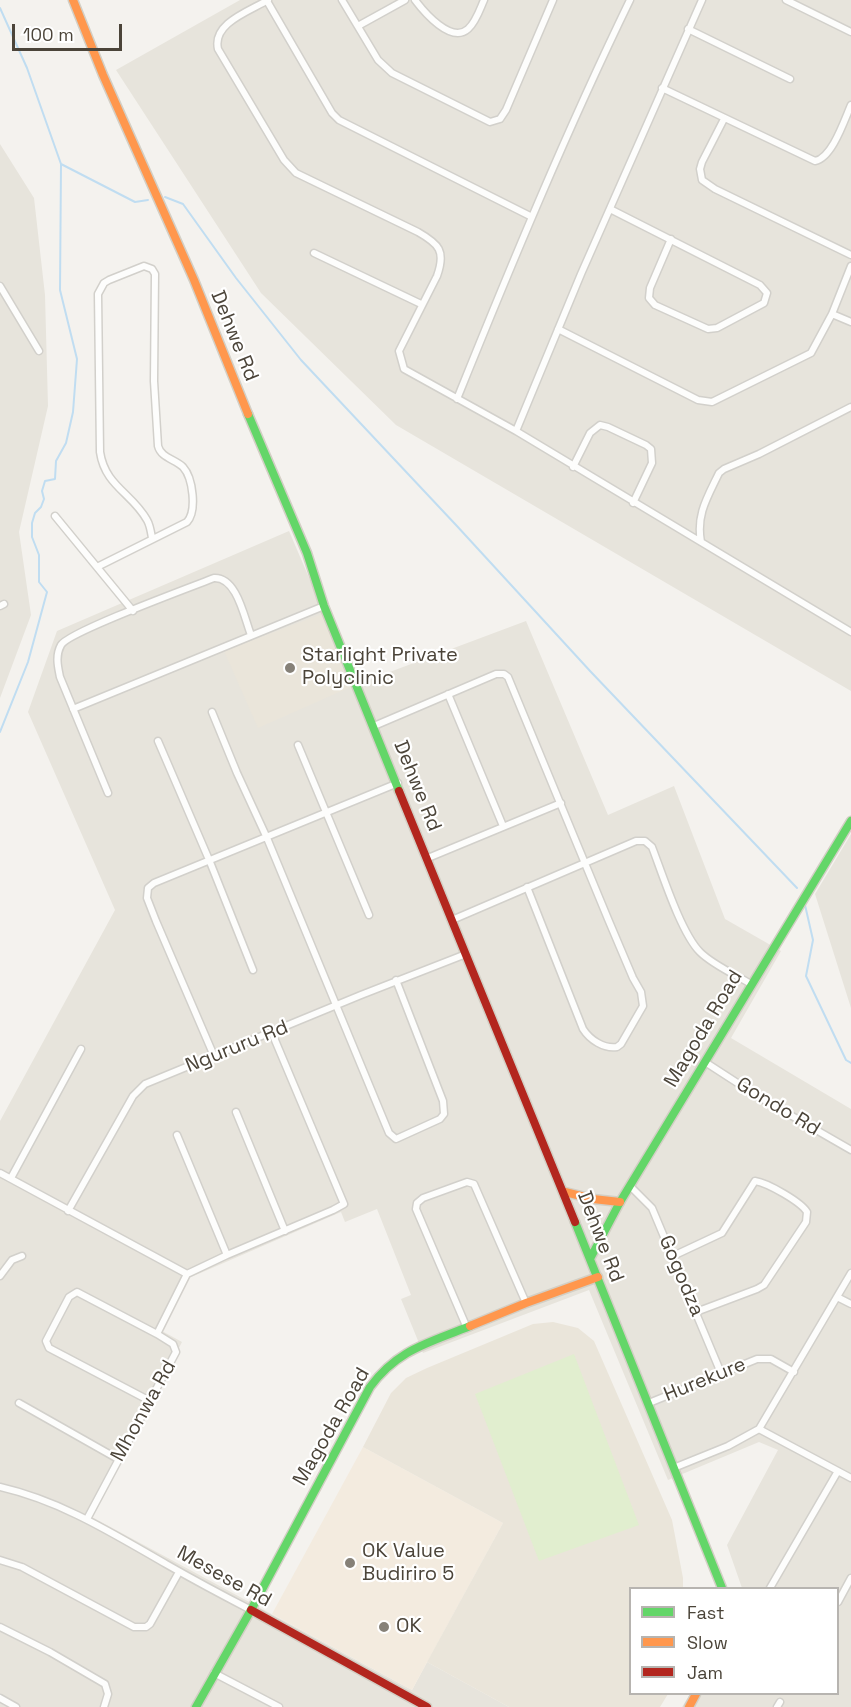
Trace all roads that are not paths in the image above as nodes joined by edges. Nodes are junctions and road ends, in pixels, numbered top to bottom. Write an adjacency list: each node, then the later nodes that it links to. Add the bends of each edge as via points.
1 (73, 0): 39 (street, Dehwe Rd, via 194,280 307,553)
2 (342, 0): 11 (street)
3 (405, 0): 11 (street)
4 (415, 0): 5 (street, via 432,20 460,33 472,25)
5 (484, 0)
6 (553, 0): 11 (street, via 506,110 495,122 392,73 378,60)
7 (630, 0): 19 (street)
8 (702, 0): 12 (street)
9 (786, 0): 13 (street)
10 (268, 1): 19 (street, via 339,120); 25 (street, via 224,26 218,32 218,49 288,166 436,243 441,264)
11 (358, 26)
12 (688, 29): 14 (street); 15 (street)
13 (851, 32)
14 (790, 79)
15 (663, 88): 17 (street); 18 (street)
16 (851, 105): 17 (street, via 830,151 815,161)
17 (724, 119): 22 (street, via 702,162 702,180)
18 (610, 209): 20 (street); 28 (street)
19 (532, 217): 30 (street)
20 (671, 240): 20 (street, via 765,289 764,303 708,330 655,305 649,298 650,288)
21 (314, 253): 25 (street)
22 (851, 255)
23 (851, 266): 26 (street)
24 (0, 286): 29 (street)
25 (421, 304): 30 (street, via 399,351 402,365 408,373)
26 (832, 314): 27 (street); 28 (street, via 816,347 805,358 719,400 705,402)
27 (851, 322)
28 (558, 329): 32 (street)
29 (39, 351)
30 (457, 399): 32 (street)
31 (851, 407): 37 (street, via 724,469 699,518)
32 (516, 431): 33 (street)
33 (573, 467): 34 (street); 34 (street, via 591,433 600,425 646,445 651,449 652,463)
34 (633, 503): 37 (street)
35 (55, 516): 38 (street)
36 (152, 538): 36 (street, via 187,522 194,503 184,468 160,453 158,446 155,274 144,266 104,283 98,294 100,452 108,476 147,519); 38 (street)
37 (701, 542): 41 (street)
38 (97, 567): 40 (street)
39 (324, 606): 42 (street); 46 (street, Dehwe Rd)
40 (133, 611): 42 (street, via 219,578 234,590); 44 (street, via 72,636 61,645 57,664)
41 (851, 632)
42 (251, 635): 44 (street)
43 (448, 694): 46 (street); 51 (street, via 496,674 508,677); 54 (street)
44 (73, 709): 50 (street)
45 (212, 712): 55 (street)
46 (374, 726): 49 (street, Dehwe Rd)
47 (158, 741): 57 (street)
48 (298, 745): 52 (street)
49 (398, 783): 52 (street); 56 (street, Dehwe Rd)
50 (108, 793)
51 (561, 803): 54 (street); 58 (street)
52 (326, 812): 55 (street); 60 (street)
53 (851, 821): 65 (street, Magoda Road)
54 (503, 826): 56 (street)
55 (267, 838): 57 (street); 66 (street)
56 (428, 858): 61 (street, Dehwe Rd)
57 (210, 862): 63 (street); 69 (street, via 154,883 146,892)
58 (585, 864): 59 (street); 59 (street, via 643,998 638,1017 617,1047 606,1047 583,1029); 65 (street, via 636,841 648,843 694,945)
59 (527, 887): 61 (street)
60 (369, 915)
61 (452, 920): 62 (street, Dehwe Rd)
62 (466, 954): 64 (street, Ngururu Rd); 77 (street, Dehwe Rd)
63 (253, 970)
64 (396, 981): 66 (street, Ngururu Rd); 66 (street, via 444,1109 440,1119 396,1138 387,1128)
65 (750, 984): 70 (street, Magoda Road)
66 (336, 1006): 67 (street, Ngururu Rd)
67 (272, 1033): 69 (street, Ngururu Rd); 80 (street, via 344,1200 341,1206)
68 (81, 1049): 75 (street)
69 (214, 1056): 79 (street, Ngururu Rd, via 139,1089)
70 (705, 1062): 73 (street, Gondo Rd); 76 (street, Magoda Road)
71 (236, 1112): 80 (street)
72 (177, 1135): 81 (street)
73 (851, 1150)
74 (0, 1173): 75 (street)
75 (11, 1178): 79 (street)
76 (630, 1186): 78 (street, Magoda Road); 83 (street, Gogodza, via 652,1208)
77 (565, 1192): 78 (street); 84 (street, Dehwe Rd)
78 (620, 1202): 84 (street, Magoda Road)
79 (68, 1211): 86 (street)
80 (285, 1231): 81 (street)
81 (227, 1255): 86 (street)
82 (22, 1256): 87 (street, via 12,1260)
83 (673, 1256): 92 (street, Gogodza); 92 (street, via 722,1233 755,1181 802,1205 807,1212 806,1222 764,1285)
84 (591, 1257): 88 (street, Dehwe Rd)
85 (851, 1273): 89 (street)
86 (187, 1274): 94 (street, Mhonwa Rd)
87 (0, 1276)
88 (598, 1277): 90 (street, Magoda Road); 99 (street, Dehwe Rd)
89 (837, 1297): 91 (street); 96 (street)
90 (526, 1303): 93 (street, Magoda Road); 93 (street, via 474,1184 467,1182 423,1198 416,1209)
91 (851, 1304)
92 (696, 1312): 95 (street, Gogodza)
93 (467, 1328): 113 (street, Magoda Road, via 405,1353 381,1372)
94 (156, 1334): 97 (street, Mhonwa Rd, via 173,1344 177,1352); 97 (street, via 77,1292 69,1297 46,1341 49,1348)
95 (721, 1372): 96 (street, Hurekure, via 762,1358); 99 (street, Hurekure)
96 (794, 1372): 100 (street)
97 (150, 1401): 101 (street, Mhonwa Rd)
98 (19, 1403): 101 (street)
99 (649, 1403): 102 (street, Dehwe Rd)
100 (759, 1430): 102 (street); 103 (street)
101 (118, 1459): 106 (street, Mhonwa Rd)
102 (676, 1467): 110 (street, Dehwe Rd)
103 (838, 1471): 104 (street); 111 (street)
104 (851, 1478)
105 (0, 1486): 106 (street, Mesese Rd)
106 (87, 1519): 108 (street, Mesese Rd)
107 (0, 1560): 108 (street, via 22,1567 138,1628 150,1624)
108 (179, 1572): 113 (street, Mesese Rd)
109 (851, 1578): 112 (street)
110 (722, 1587)
111 (771, 1587)
112 (839, 1599)
113 (251, 1610): 115 (street, Magoda Road); 121 (street, Mesese Rd)
114 (0, 1627): 118 (street, via 105,1684 108,1694)
115 (214, 1673): 119 (street, Magoda Road); 120 (street)
116 (0, 1698): 117 (street)
117 (16, 1707)
118 (104, 1707)
119 (196, 1707)
120 (279, 1707)
121 (427, 1707)

